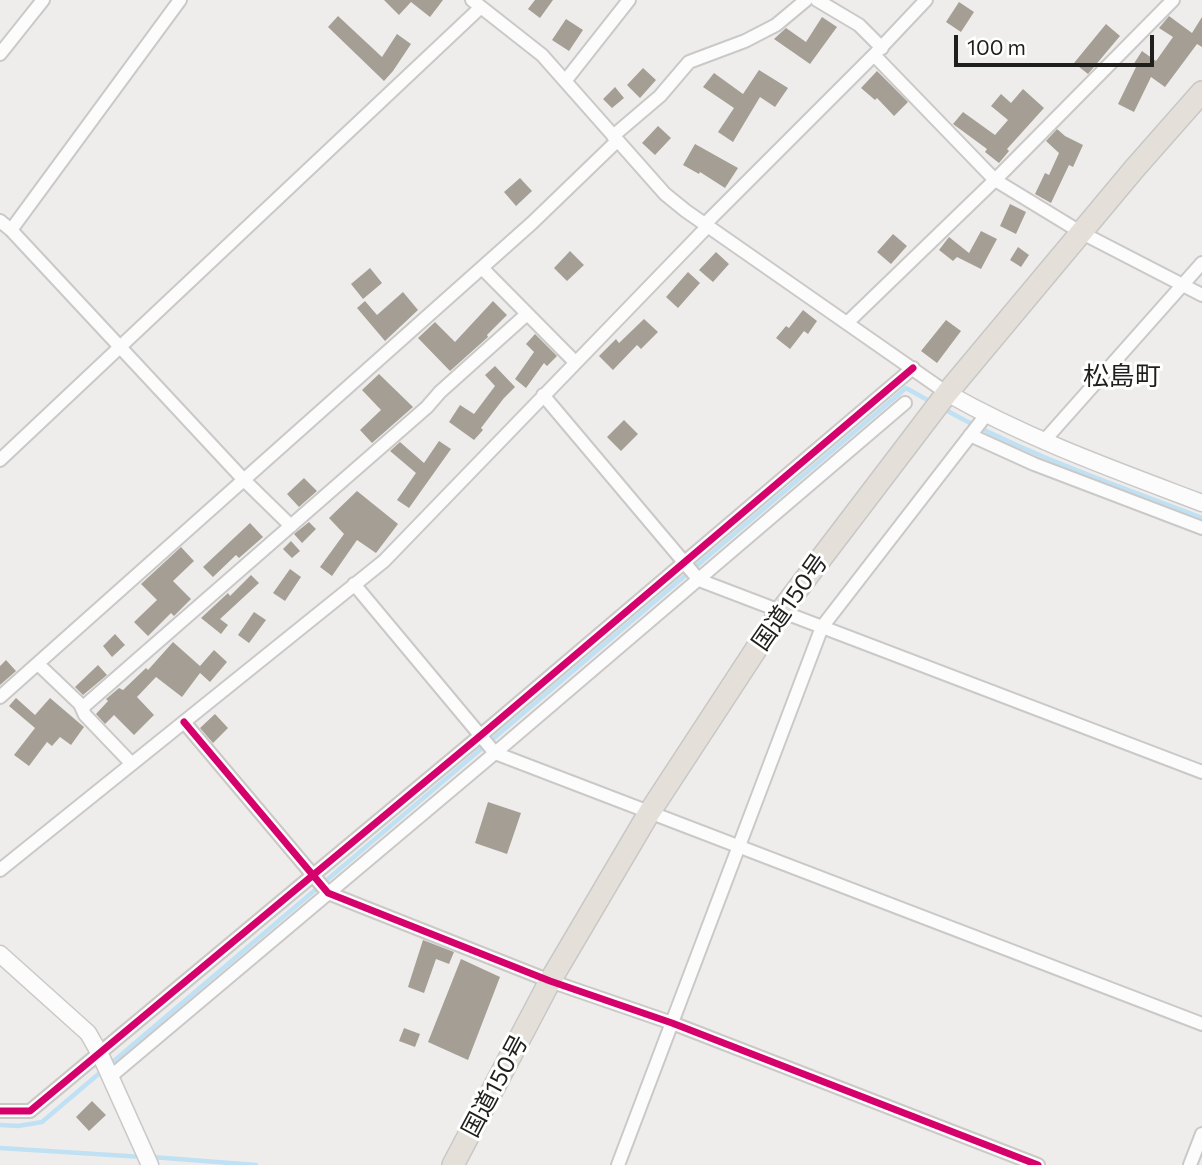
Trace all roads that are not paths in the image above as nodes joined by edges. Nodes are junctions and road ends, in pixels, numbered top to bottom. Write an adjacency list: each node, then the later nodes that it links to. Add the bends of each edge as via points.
1 (43, 0): 10 (street)
2 (180, 0): 17 (street)
3 (629, 0): 11 (street)
4 (806, 0): 13 (street, via 776,25 689,62)
5 (817, 0): 9 (street, via 859,25)
6 (926, 0): 9 (street)
7 (1173, 0): 14 (street)
8 (477, 4): 11 (street); 25 (street)
9 (878, 52): 14 (street); 16 (street)
10 (0, 54)
11 (566, 80): 13 (street)
12 (1202, 92): 18 (highway, 国道150号)
13 (615, 139): 16 (street, via 665,194); 20 (street)
14 (995, 180): 18 (street); 24 (street)
15 (0, 221): 17 (street)
16 (706, 225): 24 (street); 26 (street)
17 (11, 230): 25 (street)
18 (1082, 233): 21 (street); 28 (highway, 国道150号)
19 (1202, 264): 21 (street)
20 (482, 268): 23 (street); 37 (street)
21 (1183, 285): 22 (street); 35 (street)
22 (1202, 295)
23 (527, 314): 26 (street); 39 (street)
24 (848, 322): 27 (street)
25 (120, 347): 36 (street); 37 (street)
26 (575, 362): 29 (street)
27 (912, 368): 28 (street); 32 (street)
28 (947, 393): 31 (street); 44 (highway, 国道150号)
29 (544, 395): 41 (street); 43 (street, via 398,547)
30 (905, 403): 34 (street)
31 (986, 415): 33 (street); 35 (street)
32 (850, 421): 34 (street); 41 (street)
33 (970, 435): 40 (street); 45 (street)
34 (864, 438): 42 (street)
35 (1043, 442): 38 (street)
36 (0, 460)
37 (244, 480): 39 (street); 46 (street)
38 (1202, 503)
39 (291, 526): 48 (street)
40 (1202, 528)
41 (684, 562): 42 (street); 50 (street)
42 (699, 580): 44 (street); 51 (street)
43 (354, 584): 49 (street); 50 (street)
44 (781, 611): 45 (street); 54 (highway, 国道150号)
45 (822, 627): 53 (street); 55 (street)
46 (38, 664): 47 (street); 48 (street)
47 (0, 697)
48 (82, 708): 52 (street)
49 (184, 722): 52 (street); 57 (street)
50 (480, 736): 51 (street); 57 (street)
51 (495, 753): 54 (street); 58 (street)
52 (132, 764): 56 (street)
53 (1202, 772)
54 (649, 813): 55 (street); 60 (highway, 国道150号)
55 (738, 848): 61 (street); 62 (street)
56 (0, 870)
57 (313, 876): 58 (street); 63 (street)
58 (328, 893): 60 (street); 64 (street)
59 (0, 954): 63 (street, via 88,1033)
60 (550, 981): 61 (street); 68 (highway, 国道150号)
61 (672, 1023): 69 (street); 70 (street)
62 (1202, 1024)
63 (100, 1054): 64 (street); 65 (street, via 30,1111)
64 (110, 1077): 67 (street)
65 (0, 1111)
66 (1202, 1134): 71 (street)
67 (150, 1165)
68 (453, 1165)
69 (618, 1165)
70 (1038, 1165)
71 (1190, 1165)

